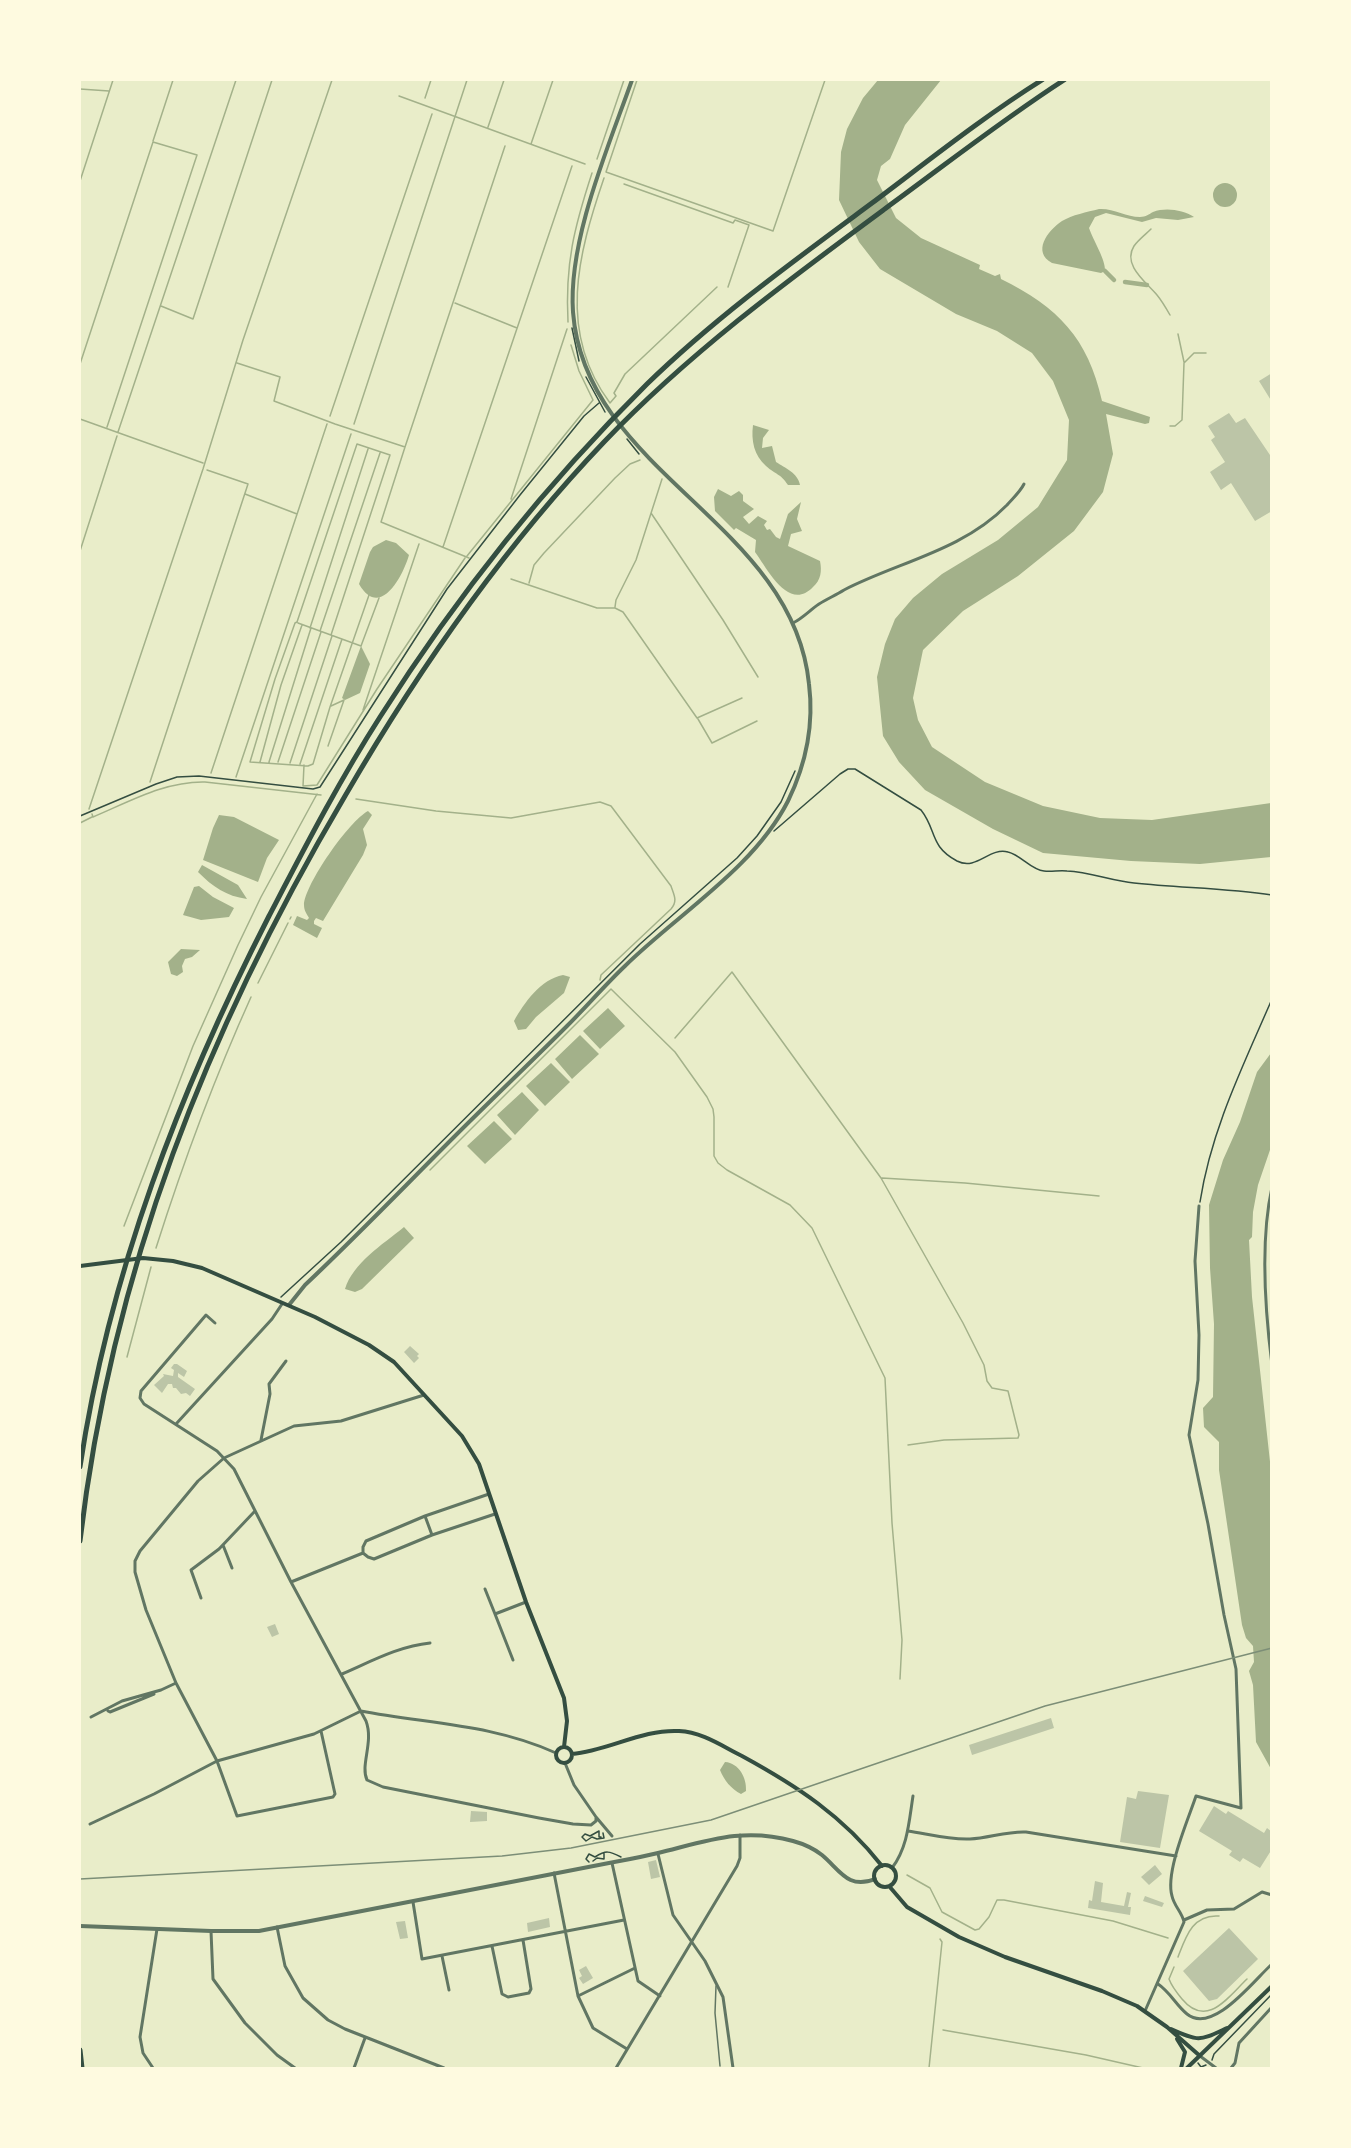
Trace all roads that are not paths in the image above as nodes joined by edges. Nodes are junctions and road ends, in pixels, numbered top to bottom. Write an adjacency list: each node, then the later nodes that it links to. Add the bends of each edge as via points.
1 (632, 80): 5 (street, via 577,254 573,314 583,357 603,401 629,437 754,561)
2 (1042, 80): 20 (highway, via 971,129 721,319 650,381 533,509 471,586 406,677 307,843 237,980 166,1144 125,1264 104,1343)
3 (1064, 80): 26 (highway, via 987,132 745,314 675,373 606,440 518,539 389,722 329,822 267,938 206,1066 169,1160 116,1337)
4 (1024, 484): 5 (street, via 1003,509 973,532 846,589)
5 (793, 623): 12 (street, via 802,646 811,695 809,733 786,805 767,833 734,869 622,968)
6 (1272, 1187): 8 (street)
7 (1199, 1206): 56 (street, via 1195,1262 1198,1380 1189,1435 1236,1669 1241,1808 1197,1796)
8 (1266, 1229): 9 (street); 15 (street)
9 (1272, 1230)
10 (80, 1266): 11 (main road, via 135,1258 173,1261 202,1268)
11 (281, 1301): 12 (main road); 17 (street, via 272,1319)
12 (289, 1305): 16 (main road, via 394,1362)
13 (215, 1323): 17 (street, via 206,1316 139,1396 144,1404)
14 (285, 1361): 18 (street, via 269,1384)
15 (1272, 1365)
16 (424, 1395): 18 (street, via 341,1421 294,1426); 21 (main road, via 469,1446)
17 (176, 1424): 19 (street)
18 (261, 1440): 19 (street)
19 (224, 1458): 22 (street, via 234,1469); 38 (street, via 198,1481 135,1561 146,1610)
20 (80, 1467)
21 (489, 1494): 23 (main road); 24 (street)
22 (255, 1511): 27 (street); 30 (street)
23 (495, 1514): 25 (street); 33 (main road)
24 (425, 1516): 25 (street); 28 (street, via 366,1541)
25 (432, 1535): 28 (street, via 374,1559)
26 (80, 1541)
27 (223, 1545): 29 (street); 32 (street, via 191,1570)
28 (363, 1553): 30 (street)
29 (232, 1568)
30 (291, 1582): 37 (street)
31 (485, 1589): 34 (street)
32 (201, 1598)
33 (526, 1602): 34 (street); 44 (main road, via 564,1698)
34 (495, 1614): 36 (street)
35 (430, 1643): 37 (street, via 400,1649)
36 (513, 1659)
37 (342, 1674): 41 (street)
38 (176, 1683): 39 (street); 47 (street)
39 (161, 1690): 40 (street, via 122,1701); 40 (street, via 118,1710)
40 (107, 1710): 42 (street)
41 (361, 1711): 43 (street); 45 (street, via 491,1731); 50 (street, via 370,1734 364,1773 371,1784 573,1824 589,1826)
42 (91, 1717)
43 (321, 1731): 47 (street); 47 (street, via 333,1797 237,1816)
44 (564, 1748): 45 (main road); 46 (main road)
45 (556, 1754): 48 (main road, via 558,1761)
46 (572, 1754): 48 (main road); 58 (main road, via 601,1750 657,1732 678,1731 707,1738 811,1797 860,1839)
47 (217, 1761): 51 (street)
48 (565, 1763): 50 (street)
49 (913, 1796): 52 (street)
50 (595, 1817): 54 (street)
51 (90, 1824)
52 (908, 1831): 56 (street, via 962,1839 1026,1832); 59 (street, via 902,1854)
53 (740, 1835): 55 (street); 61 (street, via 773,1836 802,1844 850,1880 861,1883); 73 (street, via 737,1866)
54 (612, 1836)
55 (657, 1853): 57 (street); 73 (street, via 673,1916)
56 (1176, 1856): 66 (street, via 1171,1896)
57 (612, 1863): 60 (street); 65 (street)
58 (882, 1866): 59 (main road); 61 (main road)
59 (892, 1868): 62 (main road, via 896,1877)
60 (554, 1874): 64 (street); 71 (street)
61 (875, 1879): 62 (main road, via 880,1885)
62 (889, 1886): 85 (main road, via 907,1907 959,1937)
63 (1272, 1895): 66 (street, via 1262,1892 1233,1910 1207,1910)
64 (412, 1902): 68 (street); 75 (street, via 422,1959)
65 (624, 1920): 71 (street); 77 (street)
66 (1184, 1920): 79 (street)
67 (80, 1926): 69 (street)
68 (278, 1927): 70 (street); 88 (street, via 285,1966 303,1998 328,2020)
69 (157, 1929): 70 (street); 94 (street, via 140,2037 142,2053)
70 (211, 1931): 95 (street, via 213,1979 246,2023)
71 (566, 1932): 72 (street); 82 (street)
72 (522, 1940): 74 (street); 74 (street, via 529,1993 508,1997 502,1994)
73 (693, 1941): 78 (street); 83 (street)
74 (492, 1946): 75 (street)
75 (442, 1955): 81 (street)
76 (1272, 1964): 79 (street, via 1219,2014 1207,2019 1188,2014)
77 (635, 1968): 82 (street); 83 (street, via 639,1982)
78 (715, 1979): 92 (lane); 99 (street, via 725,2001)
79 (1158, 1984): 85 (street)
80 (1272, 1986): 86 (main road)
81 (449, 1990)
82 (578, 1996): 89 (street, via 595,2030)
83 (660, 1996): 89 (street)
84 (1272, 2007): 103 (street, via 1239,2043)
85 (1145, 2011): 87 (main road)
86 (1231, 2026): 87 (main road, via 1200,2039); 91 (main road)
87 (1167, 2027): 91 (main road); 100 (main road, via 1185,2052)
88 (365, 2038): 96 (street); 97 (street)
89 (627, 2049): 98 (street)
90 (80, 2050): 93 (highway)
91 (1200, 2056): 101 (main road); 102 (street)
92 (720, 2066)
93 (82, 2068)
94 (153, 2068)
95 (295, 2068)
96 (354, 2068)
97 (444, 2068)
98 (616, 2068)
99 (733, 2068)
100 (1181, 2068)
101 (1187, 2068)
102 (1216, 2068)
103 (1231, 2068)

